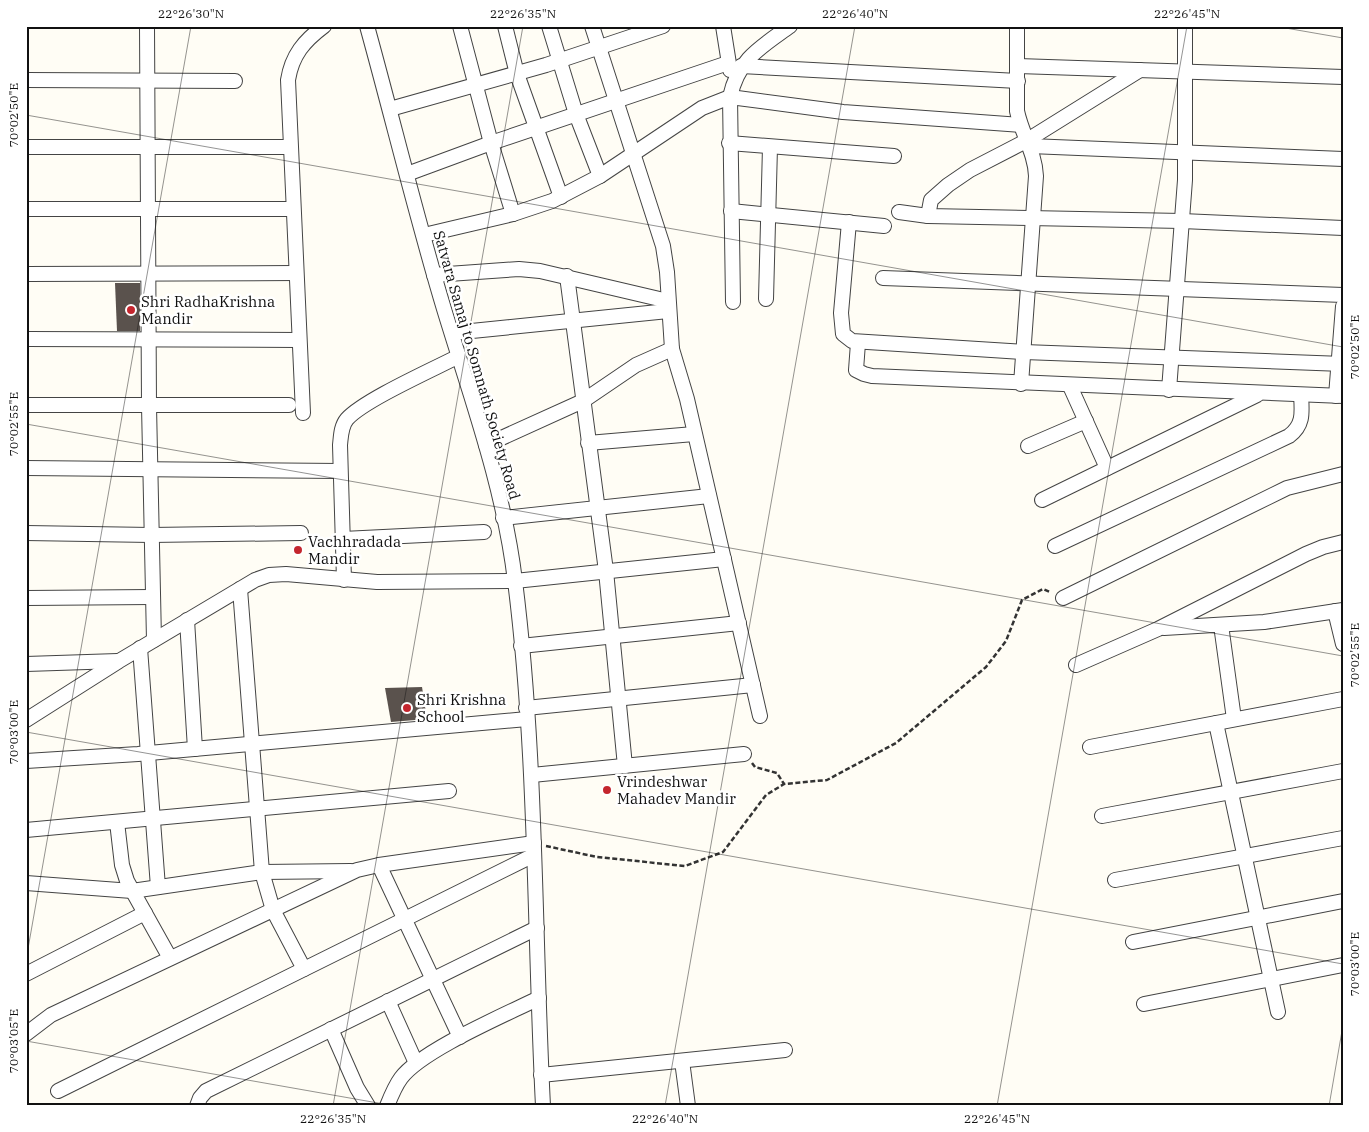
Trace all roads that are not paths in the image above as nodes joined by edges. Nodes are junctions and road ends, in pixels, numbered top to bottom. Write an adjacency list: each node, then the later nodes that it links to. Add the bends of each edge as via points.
1 (147, 26): 22 (street)
2 (324, 26): 38 (street, via 302,45 291,62 288,80)
3 (367, 26): 28 (street, Satvara Samaj to Somnath Society Road)
4 (460, 26): 25 (street)
5 (505, 26): 19 (street)
6 (549, 26): 14 (street)
7 (592, 26): 13 (street)
8 (663, 26): 13 (street)
9 (723, 26): 15 (street)
10 (790, 26): 15 (street)
11 (1017, 26): 16 (street)
12 (1185, 26): 18 (street)
13 (598, 49): 14 (street); 27 (street)
14 (559, 62): 19 (street); 29 (street)
15 (735, 64): 24 (street); 26 (street); 27 (street)
16 (1018, 66): 17 (street); 24 (street)
17 (1140, 70): 18 (street); 34 (street)
18 (1186, 71): 20 (street); 40 (street)
19 (517, 74): 25 (street); 31 (street)
20 (1343, 77)
21 (26, 80): 22 (street)
22 (147, 80): 23 (street); 37 (street)
23 (235, 80)
24 (1018, 81): 30 (street)
25 (476, 85): 28 (street); 32 (street)
26 (730, 97): 30 (street, via 843,112); 33 (street); 39 (street, via 702,108)
27 (616, 100): 29 (street); 39 (street)
28 (390, 109): 43 (street, Satvara Samaj to Somnath Society Road)
29 (576, 114): 31 (street); 44 (street)
30 (1020, 125): 34 (street)
31 (536, 128): 32 (street); 45 (street)
32 (491, 143): 43 (street); 51 (street)
33 (729, 143): 35 (street); 49 (street)
34 (1028, 143): 40 (street); 53 (street, via 948,184 930,200); 54 (street, via 1036,165)
35 (770, 146): 41 (street); 52 (street)
36 (26, 147): 37 (street)
37 (147, 147): 38 (street); 47 (street)
38 (290, 147): 48 (street)
39 (634, 152): 44 (street); 71 (street, via 663,246)
40 (1186, 153): 42 (street); 55 (street)
41 (894, 156)
42 (1343, 159)
43 (407, 174): 59 (street, Satvara Samaj to Somnath Society Road)
44 (600, 176): 45 (street)
45 (561, 197): 51 (street)
46 (26, 209): 47 (street)
47 (148, 209): 48 (street); 62 (street)
48 (293, 209): 60 (street)
49 (730, 212): 52 (street); 70 (street)
50 (899, 212): 53 (street)
51 (513, 214): 59 (street)
52 (768, 214): 56 (street); 69 (street)
53 (928, 216): 54 (street)
54 (1034, 218): 55 (street); 66 (street)
55 (1182, 221): 58 (street); 67 (street)
56 (849, 222): 57 (street); 78 (street, via 841,323 846,338)
57 (884, 226)
58 (1343, 228)
59 (424, 235): 63 (street, Satvara Samaj to Somnath Society Road)
60 (296, 273): 62 (street); 77 (street)
61 (26, 274): 62 (street)
62 (148, 274): 76 (street)
63 (434, 276): 64 (street, via 519,269); 74 (street, Satvara Samaj to Somnath Society Road)
64 (567, 276): 71 (street); 73 (street)
65 (884, 278): 66 (street)
66 (1028, 283): 67 (street); 80 (street)
67 (1177, 289): 68 (street); 82 (street)
68 (1343, 295)
69 (766, 299)
70 (733, 302)
71 (668, 306): 73 (street); 79 (street)
72 (1343, 306): 83 (street)
73 (571, 321): 74 (street); 90 (street)
74 (452, 333): 81 (street, Satvara Samaj to Somnath Society Road)
75 (26, 339): 76 (street)
76 (149, 340): 77 (street); 93 (street)
77 (299, 340): 94 (street)
78 (858, 343): 80 (street); 84 (street, via 856,370 864,374)
79 (672, 349): 90 (street, via 636,365); 96 (street)
80 (1024, 352): 82 (street); 84 (street)
81 (459, 356): 98 (street, Satvara Samaj to Somnath Society Road); 103 (street, via 348,418 343,426 340,445)
82 (1173, 357): 83 (street); 86 (street)
83 (1341, 363): 89 (street)
84 (1022, 384): 85 (street)
85 (1070, 386): 86 (street); 95 (street)
86 (1170, 390): 87 (street)
87 (1260, 394): 88 (street); 101 (street)
88 (1301, 395): 89 (street); 115 (street, via 1300,424 1289,436)
89 (1340, 396)
90 (583, 401): 97 (street); 98 (street)
91 (26, 405): 93 (street)
92 (289, 405): 93 (street)
93 (149, 406): 102 (street)
94 (303, 413)
95 (1086, 421): 99 (street); 101 (street)
96 (694, 434): 97 (street); 105 (street)
97 (588, 443): 107 (street)
98 (486, 445): 108 (street, Satvara Samaj to Somnath Society Road)
99 (1028, 446)
100 (26, 468): 102 (street)
101 (1108, 468): 106 (street)
102 (150, 470): 103 (street); 112 (street)
103 (340, 471): 113 (street)
104 (1343, 474): 123 (street, via 1287,488)
105 (709, 496): 107 (street); 116 (street)
106 (1042, 500)
107 (598, 508): 108 (street); 117 (street)
108 (503, 518): 119 (street, Satvara Samaj to Somnath Society Road)
109 (484, 532): 113 (street)
110 (26, 533): 112 (street)
111 (301, 533): 112 (street)
112 (152, 535): 121 (street)
113 (343, 539): 118 (street)
114 (1343, 542): 128 (street, via 1306,554)
115 (1055, 546)
116 (724, 559): 117 (street); 126 (street)
117 (606, 571): 119 (street); 129 (street)
118 (344, 580): 119 (street); 120 (street, via 269,574)
119 (515, 581): 132 (street, Satvara Samaj to Somnath Society Road)
120 (240, 588): 125 (street); 145 (street)
121 (152, 597): 122 (street); 130 (street)
122 (26, 598)
123 (1063, 598)
124 (1339, 610): 127 (street); 131 (street)
125 (187, 620): 130 (street); 147 (street)
126 (740, 623): 129 (street); 137 (street)
127 (1221, 625): 128 (street); 142 (street)
128 (1158, 629): 136 (street)
129 (613, 637): 132 (street); 138 (street)
130 (154, 640): 133 (street)
131 (1343, 644)
132 (521, 646): 140 (street, Satvara Samaj to Somnath Society Road)
133 (140, 648): 134 (street); 148 (street)
134 (118, 661): 135 (street); 143 (street)
135 (26, 664)
136 (1076, 665)
137 (753, 685): 138 (street); 141 (street)
138 (618, 699): 140 (street); 151 (street)
139 (1343, 699): 142 (street)
140 (526, 714): 145 (street); 153 (street, Satvara Samaj to Somnath Society Road)
141 (760, 716)
142 (1234, 719): 144 (street)
143 (26, 720)
144 (1216, 723): 146 (street); 155 (street)
145 (252, 744): 147 (street); 156 (street)
146 (1090, 747)
147 (195, 749): 148 (street)
148 (148, 753): 150 (street); 158 (street)
149 (744, 754): 151 (street)
150 (26, 761)
151 (625, 766): 153 (street)
152 (1343, 771): 155 (street)
153 (532, 775): 162 (street, Satvara Samaj to Somnath Society Road)
154 (449, 791): 156 (street)
155 (1231, 792): 157 (street); 163 (street)
156 (257, 810): 158 (street); 166 (street)
157 (1102, 816)
158 (153, 819): 159 (street); 169 (street)
159 (118, 822): 160 (street); 170 (street, via 122,865)
160 (26, 830)
161 (1343, 838): 163 (street)
162 (534, 849): 164 (street); 175 (street); 176 (street, Satvara Samaj to Somnath Society Road)
163 (1246, 857): 167 (street); 174 (street)
164 (379, 865): 165 (street); 175 (street)
165 (357, 870): 166 (street); 172 (street)
166 (262, 872): 169 (street); 172 (street)
167 (1115, 880)
168 (26, 882): 170 (street)
169 (158, 887): 170 (street)
170 (132, 890): 173 (street)
171 (1343, 901): 174 (street)
172 (274, 910): 178 (street); 180 (street)
173 (145, 914): 178 (street); 181 (street)
174 (1258, 916): 177 (street); 183 (street)
175 (406, 919): 180 (street); 182 (street)
176 (537, 928): 182 (street); 184 (street, Satvara Samaj to Somnath Society Road)
177 (1133, 942)
178 (170, 958): 189 (street, via 51,1014)
179 (1343, 965): 183 (street)
180 (304, 969): 195 (street)
181 (26, 974)
182 (433, 979): 185 (street); 190 (street)
183 (1271, 980): 186 (street); 187 (street)
184 (539, 998): 190 (street); 194 (street, Satvara Samaj to Somnath Society Road)
185 (388, 1001): 188 (street); 193 (street)
186 (1144, 1004)
187 (1278, 1012)
188 (331, 1029): 196 (street, via 206,1091); 197 (street)
189 (26, 1034)
190 (460, 1037): 193 (street)
191 (785, 1050): 192 (street)
192 (682, 1061): 194 (street); 200 (street)
193 (416, 1063): 198 (street, via 401,1078)
194 (541, 1075): 199 (street, Satvara Samaj to Somnath Society Road)
195 (58, 1092)
196 (197, 1106)
197 (368, 1106)
198 (387, 1106)
199 (543, 1106)
200 (688, 1106)

